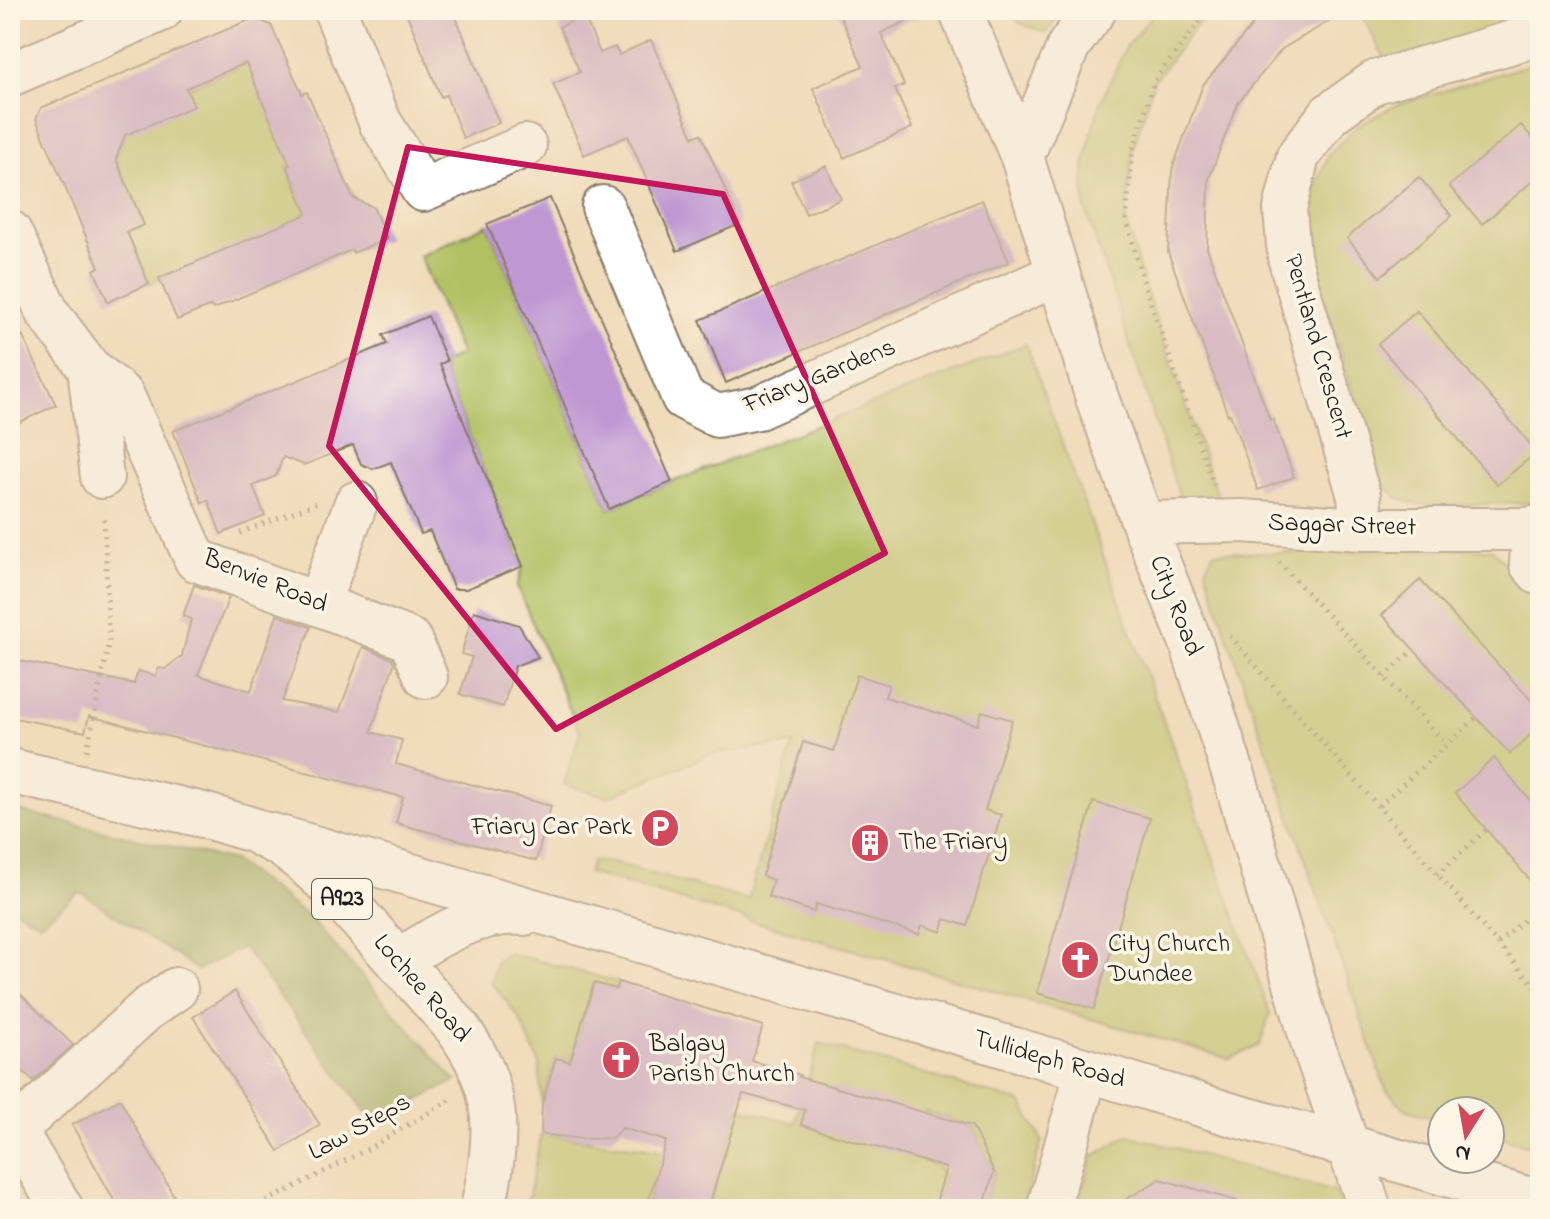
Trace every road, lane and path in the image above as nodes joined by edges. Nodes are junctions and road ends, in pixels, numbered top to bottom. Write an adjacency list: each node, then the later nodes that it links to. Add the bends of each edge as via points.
1 (161, 10): 7 (street)
2 (335, 10): 8 (street, via 380,122 423,190)
3 (960, 10): 9 (street, City Road)
4 (1095, 10): 9 (street, via 1069,45)
5 (1211, 10): 16 (path, via 1154,81 1133,150 1126,219 1218,498)
6 (1540, 34): 19 (street, Pentland Crescent, via 1375,82 1330,114 1298,156 1285,209 1289,257 1359,496)
7 (10, 75)
8 (525, 146)
9 (1022, 157): 12 (street, City Road)
10 (603, 207): 12 (street, Friary Gardens, via 683,398 717,416 758,408)
11 (10, 232): 13 (street, Benvie Road, via 48,313)
12 (1058, 274): 17 (street, City Road)
13 (89, 368): 14 (street, Benvie Road); 20 (street, Benvie Road, via 123,396)
14 (102, 477): 30 (path, via 109,641)
15 (356, 503): 20 (path, via 336,495 207,547); 22 (street)
16 (1242, 521): 17 (street, Saggar Street); 19 (street, Saggar Street); 26 (path)
17 (1143, 523): 23 (street, City Road)
18 (1536, 528): 19 (street, Saggar Street); 21 (street, via 1531,564)
19 (1362, 529)
20 (196, 560): 22 (street, Benvie Road)
21 (1540, 574)
22 (318, 604): 25 (street, Benvie Road, via 410,640)
23 (1190, 640): 33 (path, via 1225,630); 46 (street, City Road)
24 (1413, 650): 26 (path)
25 (426, 677)
26 (1384, 677): 28 (path)
27 (1476, 718): 28 (path)
28 (1446, 744): 33 (path)
29 (10, 771): 30 (main road, Lochee Road / A923)
30 (80, 787): 34 (main road, Lochee Road / A923)
31 (1540, 789): 32 (path)
32 (1529, 799)
33 (1379, 807): 36 (path)
34 (253, 830): 38 (street, Tullideph Road); 40 (main road, Lochee Road / A923, via 305,862)
35 (1486, 830): 36 (path)
36 (1437, 875): 39 (path)
37 (1540, 906): 39 (path)
38 (558, 917): 40 (street, Tullideph Road, via 510,913 478,919); 43 (street, Tullideph Road)
39 (1498, 943): 42 (path)
40 (397, 961): 44 (main road, Lochee Road / A923, via 470,1045)
41 (176, 989): 45 (street)
42 (1540, 992)
43 (1087, 1070): 46 (street, Tullideph Road); 51 (street)
44 (486, 1078): 49 (path, Law Steps, via 368,1149); 50 (main road, Lochee Road / A923, via 494,1140)
45 (13, 1127): 48 (street)
46 (1348, 1146): 47 (street, Tullideph Road); 52 (street, City Road)
47 (1540, 1202)
48 (62, 1209)
49 (252, 1209)
50 (483, 1209)
51 (1048, 1209)
52 (1370, 1209)

